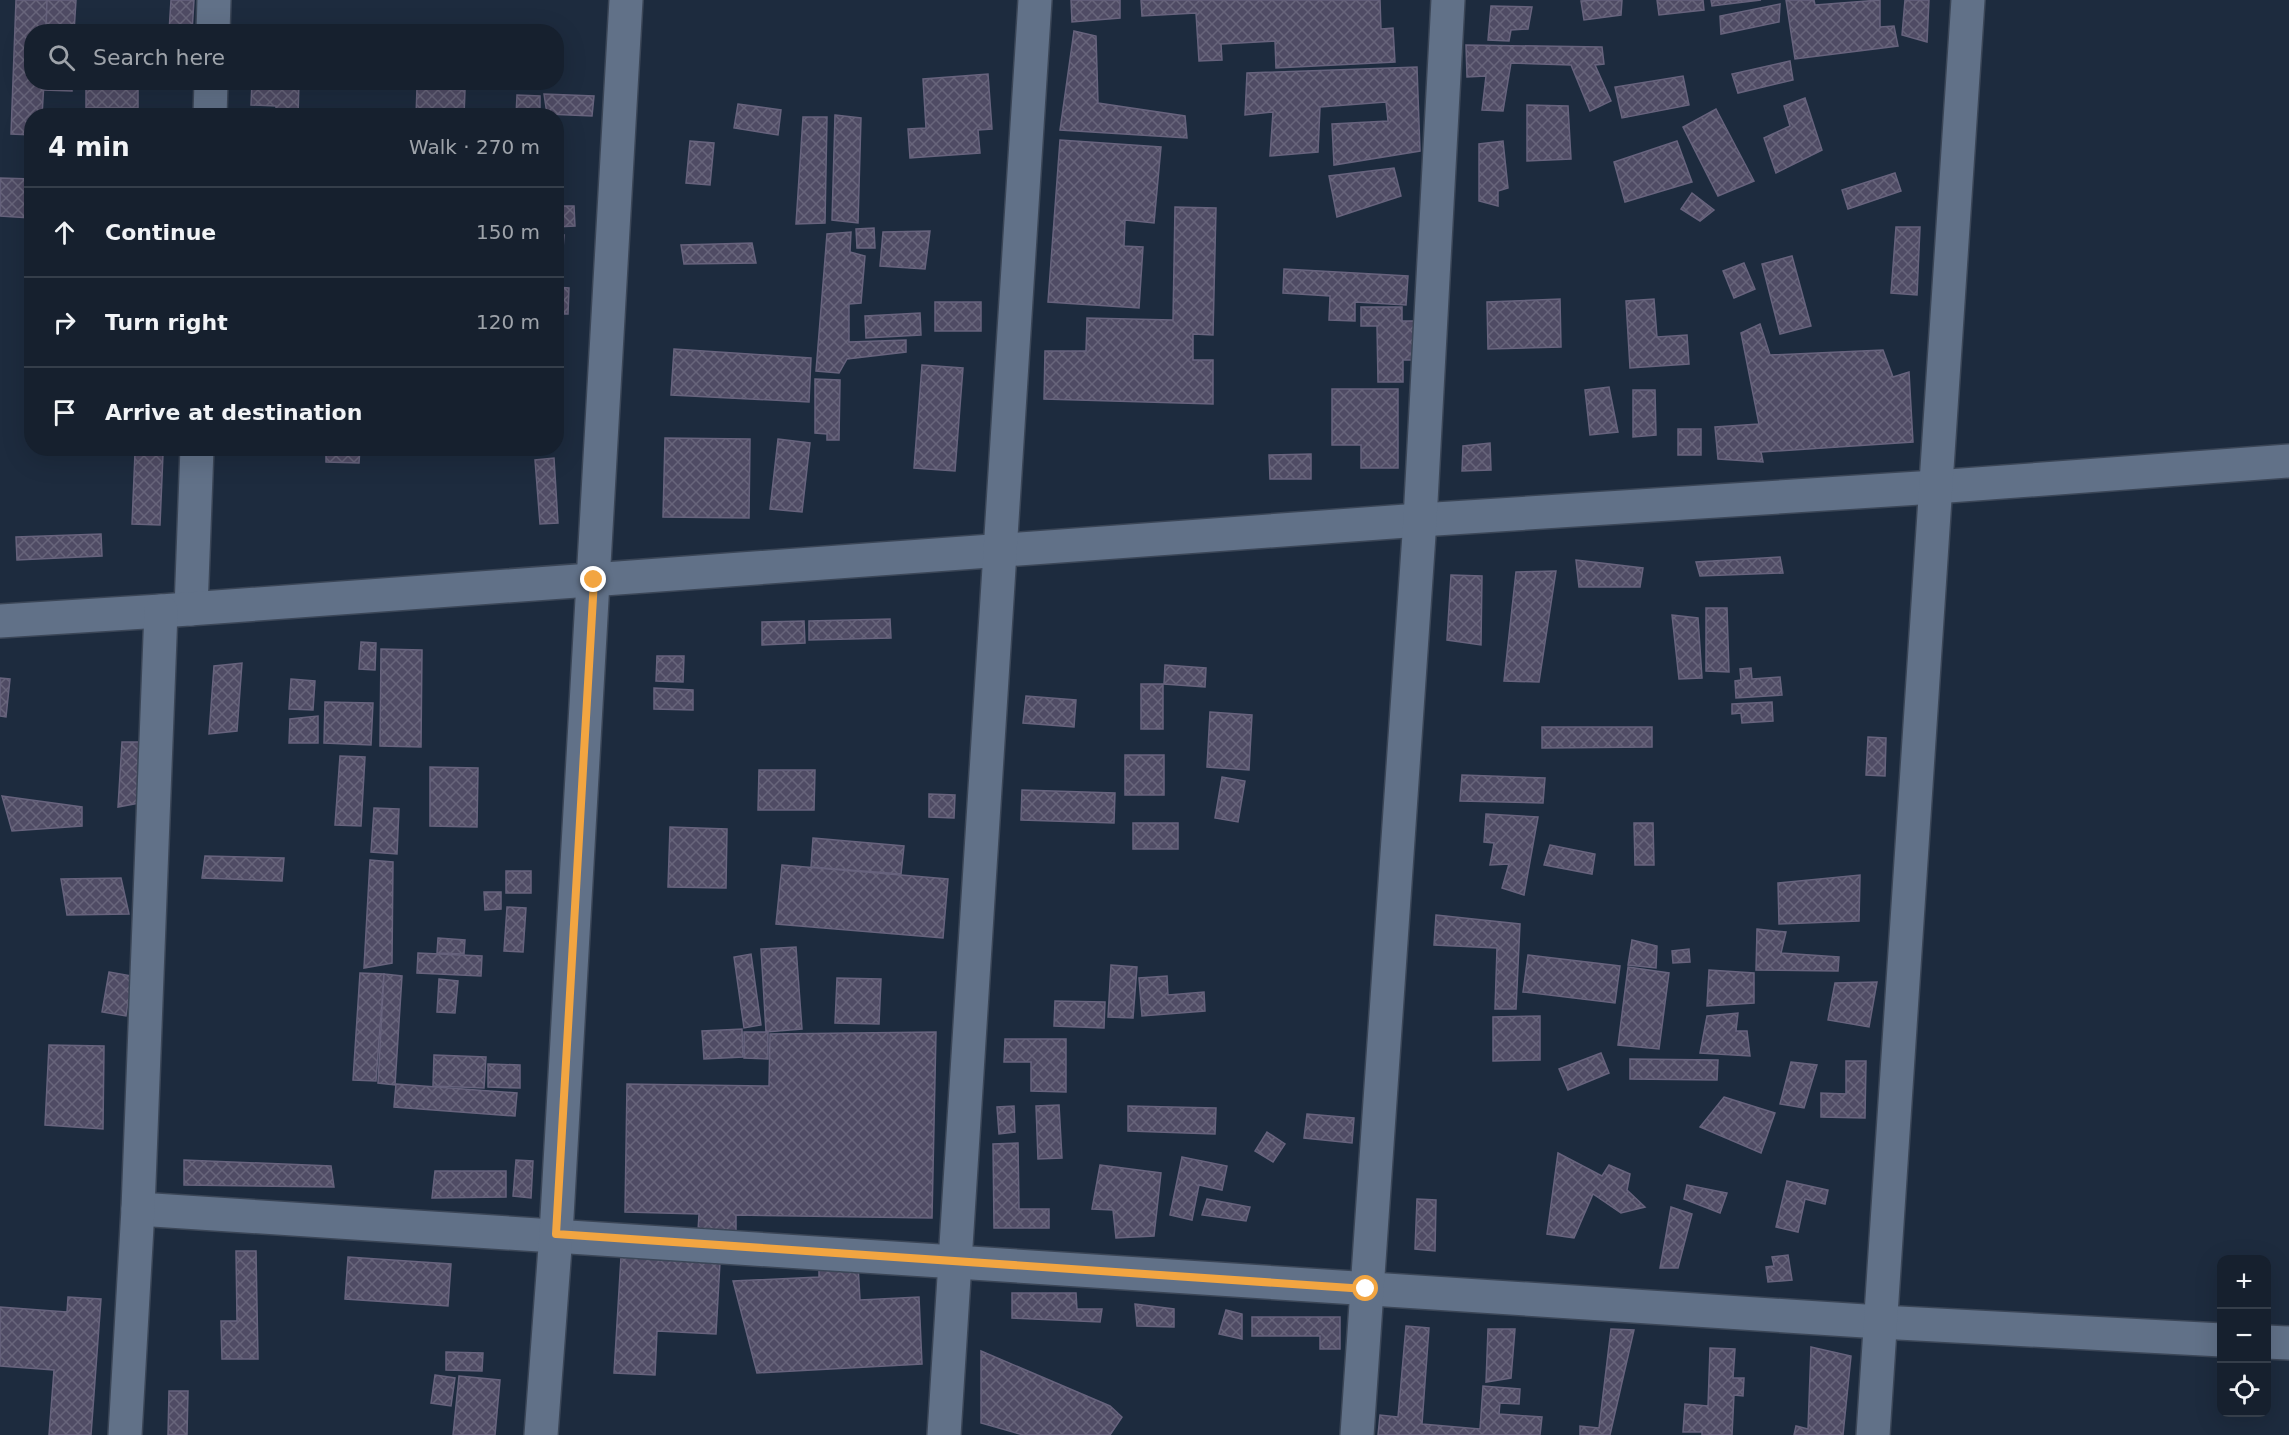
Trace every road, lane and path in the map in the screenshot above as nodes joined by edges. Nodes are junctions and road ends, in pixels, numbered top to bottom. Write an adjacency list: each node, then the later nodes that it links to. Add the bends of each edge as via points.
1 (214, 0): 6 (street)
2 (626, 0): 14 (street)
3 (1035, 0): 13 (street)
4 (1448, 0): 12 (street)
5 (1968, 0): 11 (street)
6 (213, 24)
7 (211, 90): 8 (street)
8 (210, 108)
9 (196, 456): 15 (street)
10 (2289, 461): 11 (street)
11 (1935, 487): 12 (street); 21 (street)
12 (1420, 520): 13 (street); 20 (street)
13 (1001, 552): 14 (street); 19 (street)
14 (594, 580): 15 (street); 18 (street)
15 (176, 610): 16 (street); 17 (street)
16 (0, 621)
17 (138, 1209): 18 (street); 25 (street)
18 (556, 1234): 19 (street); 26 (street)
19 (955, 1262): 20 (street); 27 (street)
20 (1366, 1289): 21 (street); 28 (street)
21 (1880, 1322): 22 (street); 29 (street)
22 (2217, 1340)
23 (2271, 1342): 24 (street)
24 (2289, 1343)
25 (125, 1435)
26 (541, 1435)
27 (944, 1435)
28 (1357, 1435)
29 (1873, 1435)

